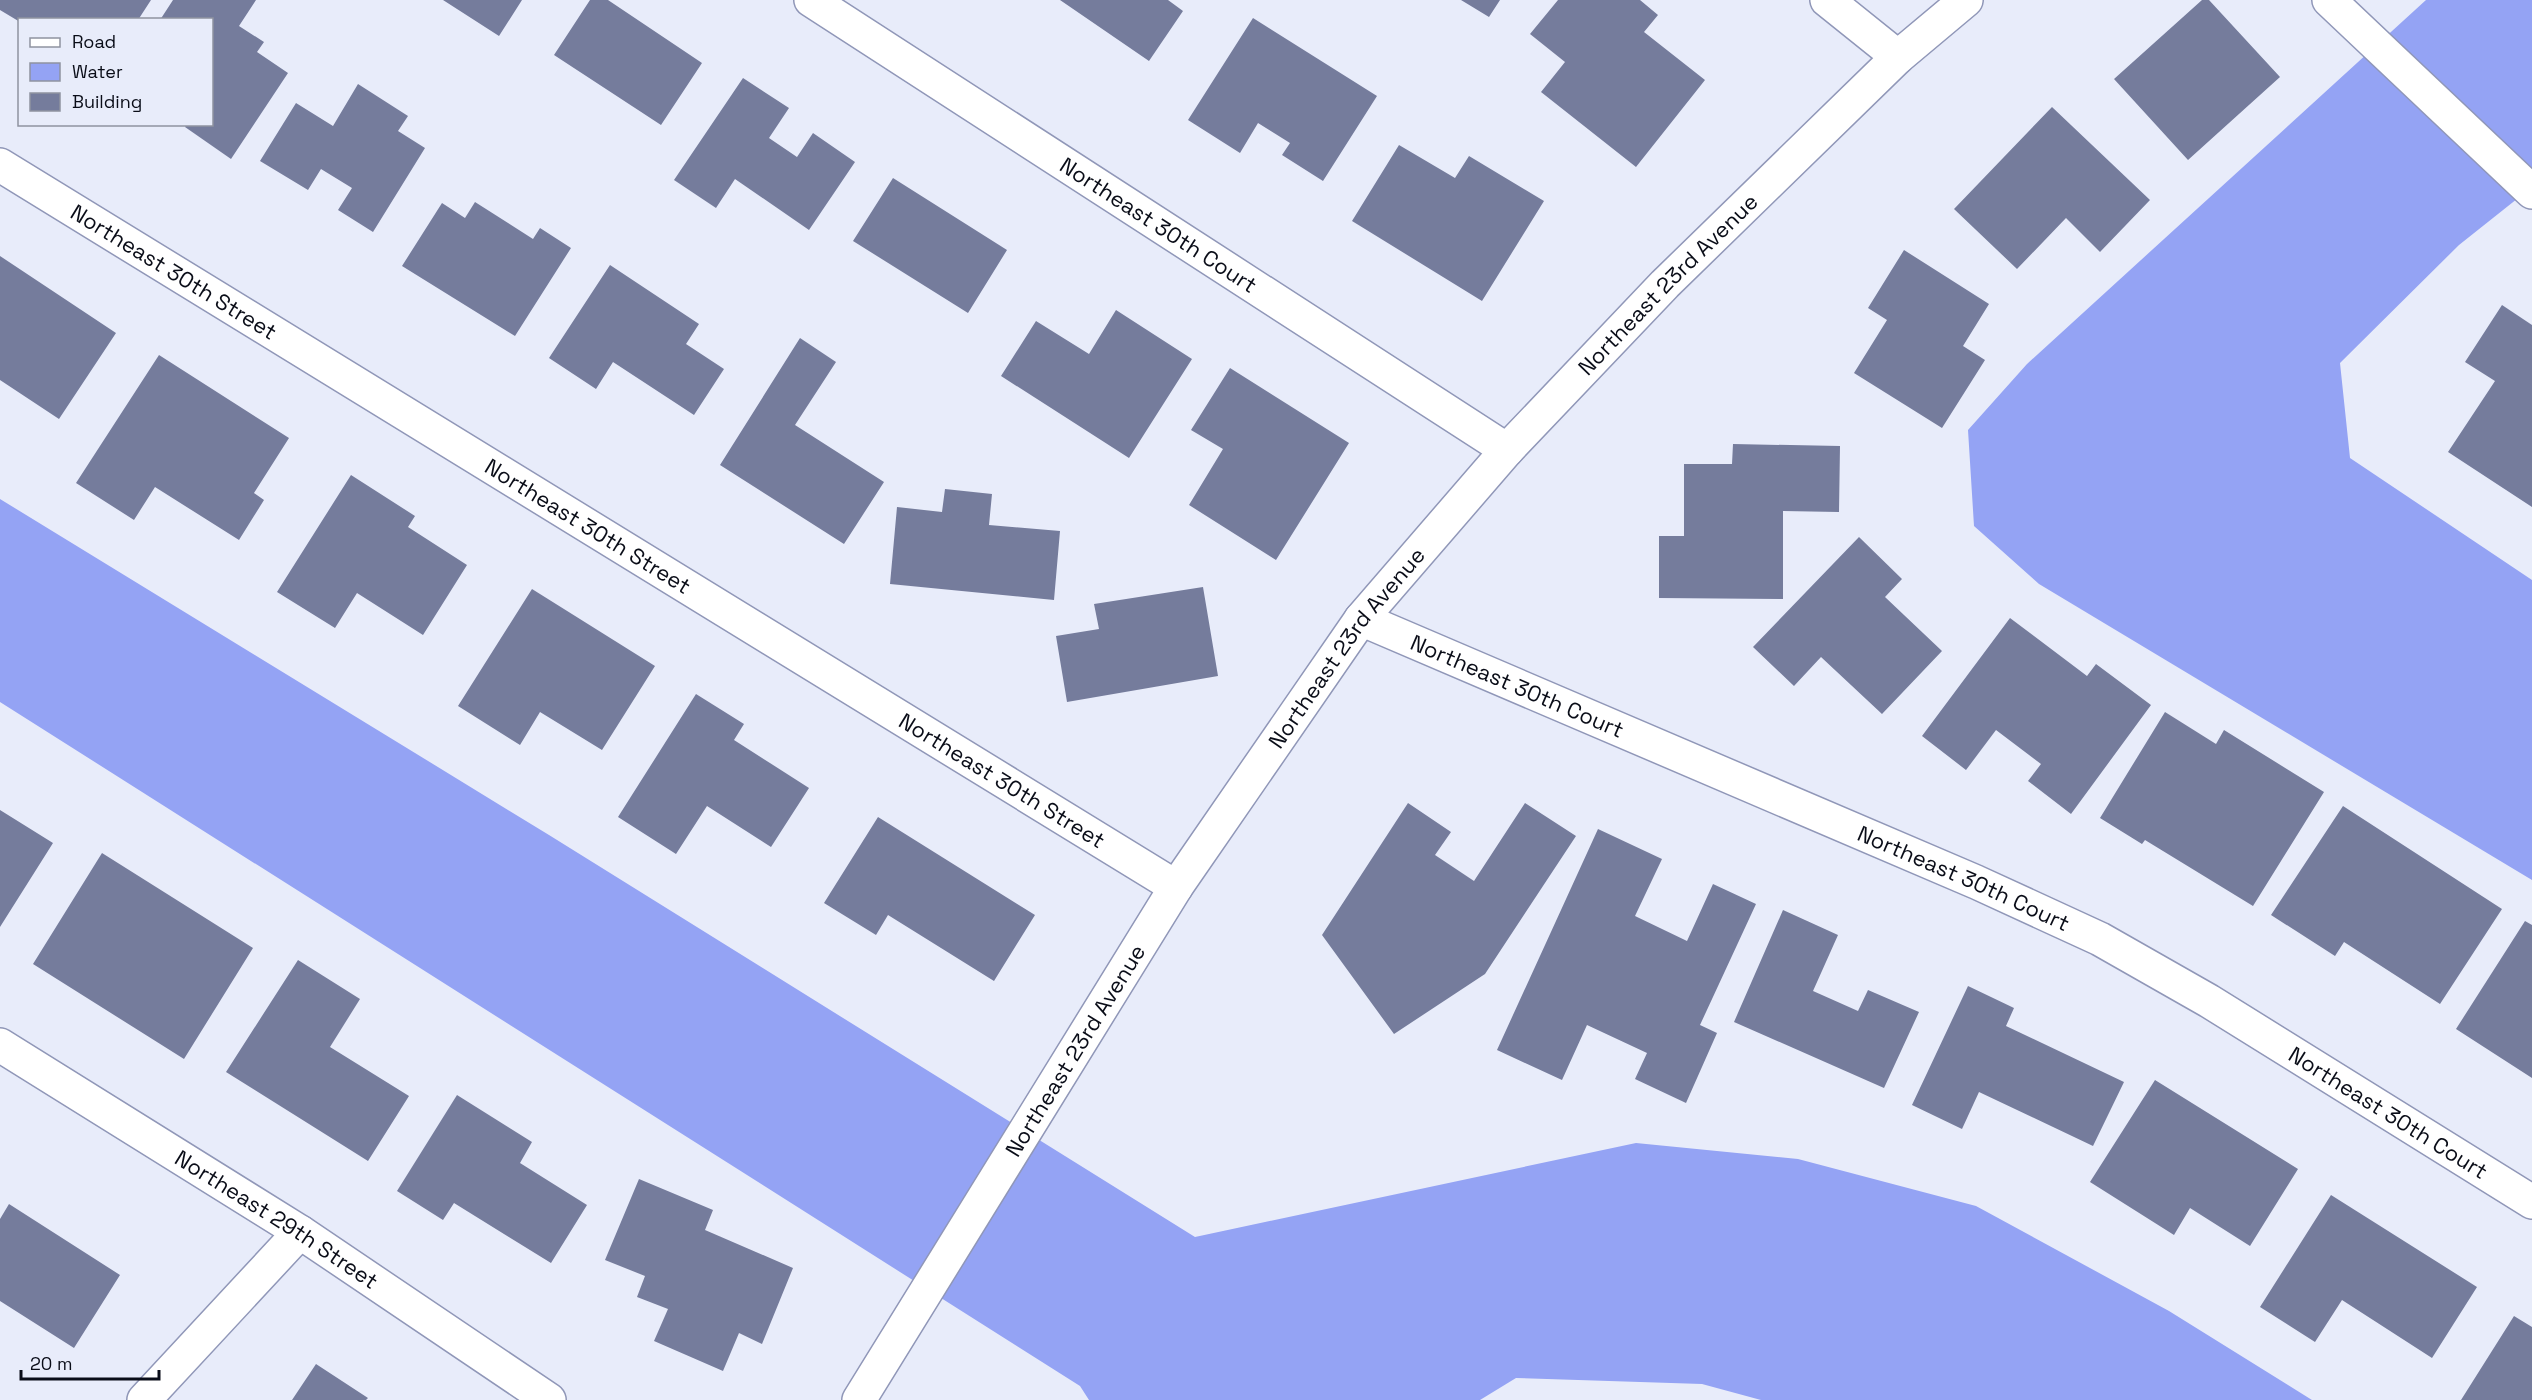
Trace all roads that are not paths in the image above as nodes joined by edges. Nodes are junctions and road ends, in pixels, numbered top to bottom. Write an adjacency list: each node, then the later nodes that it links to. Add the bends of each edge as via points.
1 (811, 0): 8 (street, Northeast 30th Court)
2 (1827, 0): 5 (street)
3 (1966, 0): 5 (street, Northeast 23rd Avenue)
4 (2329, 0): 7 (street)
5 (1898, 57): 8 (street, Northeast 23rd Avenue, via 1665,284)
6 (0, 165): 10 (street, Northeast 30th Street)
7 (2532, 192)
8 (1507, 450): 9 (street, Northeast 23rd Avenue)
9 (1361, 619): 10 (street, Northeast 23rd Avenue); 12 (street, Northeast 30th Court, via 1976,882 2100,939 2209,1001)
10 (1176, 887): 16 (street, Northeast 23rd Avenue)
11 (0, 1046): 13 (street, Northeast 29th Street)
12 (2532, 1202)
13 (300, 1232): 14 (street); 15 (street, Northeast 29th Street)
14 (144, 1400)
15 (549, 1400)
16 (859, 1400)

